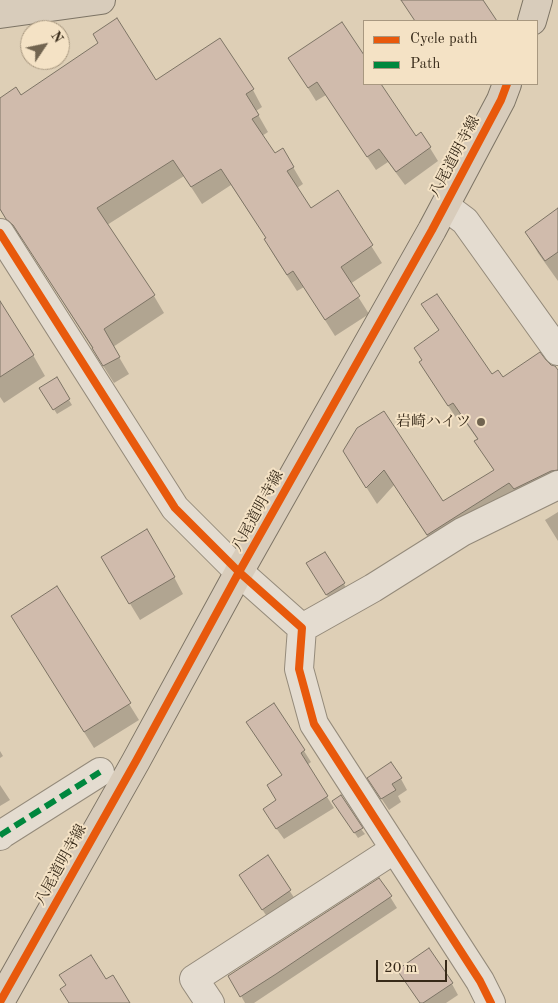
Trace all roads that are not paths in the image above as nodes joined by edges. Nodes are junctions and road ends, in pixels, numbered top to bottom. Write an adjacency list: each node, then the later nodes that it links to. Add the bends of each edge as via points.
1 (101, 0): 3 (main road)
2 (538, 0): 4 (main road)
3 (0, 14)
4 (532, 20)
5 (507, 85): 6 (main road, 八尾道明寺線)
6 (445, 206): 8 (street, via 465,222); 10 (main road, 八尾道明寺線)
7 (0, 233): 10 (street, via 175,508)
8 (558, 351)
9 (558, 484): 11 (street, via 462,532)
10 (239, 572): 11 (street); 15 (main road, 八尾道明寺線)
11 (302, 628): 14 (street, via 299,669 314,724)
12 (100, 772): 13 (street)
13 (0, 836)
14 (394, 849): 16 (street, via 194,978); 17 (street)
15 (0, 1002)
16 (210, 1003)
17 (491, 1003)

